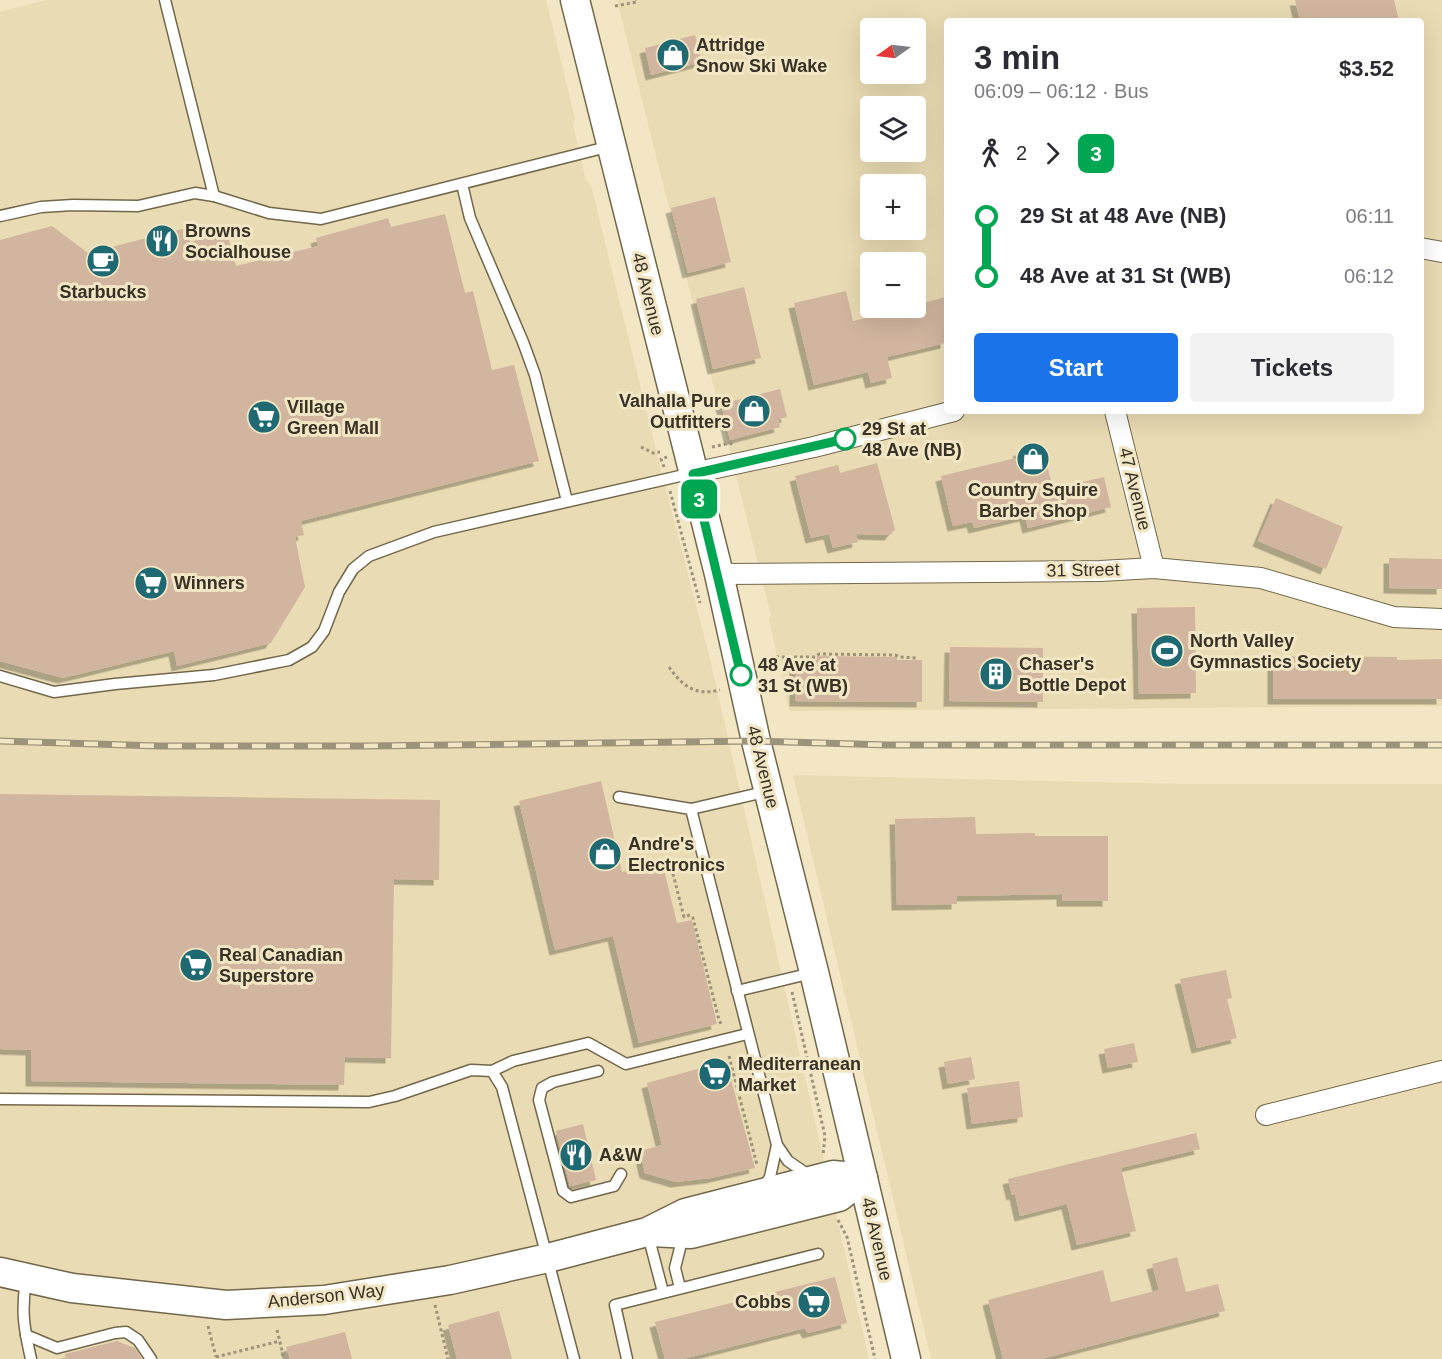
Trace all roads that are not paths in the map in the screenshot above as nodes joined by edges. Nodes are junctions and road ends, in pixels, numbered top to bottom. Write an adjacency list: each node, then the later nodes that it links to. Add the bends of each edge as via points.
1 (165, 0): 5 (lane)
2 (575, 0): 3 (main road, 48 Avenue)
3 (611, 146): 4 (lane); 11 (main road, 48 Avenue)
4 (462, 184): 5 (lane, via 321,219 269,213); 12 (lane, via 470,218 535,375)
5 (214, 196): 6 (lane, via 195,193 138,206 41,207)
6 (0, 216)
7 (1424, 249): 8 (street)
8 (1442, 252)
9 (944, 414): 11 (street)
10 (1116, 414): 13 (street, 47 Avenue)
11 (693, 474): 12 (lane); 14 (main road, 48 Avenue)
12 (567, 501): 16 (lane, via 434,532 369,556 352,569 324,631 312,647 289,660 214,675 54,692)
13 (1154, 568): 14 (street, 31 Street); 15 (street, 31 Street, via 1261,578 1394,617)
14 (718, 574): 17 (main road, 48 Avenue)
15 (1442, 619)
16 (0, 676)
17 (769, 791): 19 (lane); 20 (main road, 48 Avenue)
18 (619, 797): 19 (lane)
19 (691, 809): 21 (lane)
20 (814, 972): 21 (lane); 30 (main road, 48 Avenue)
21 (737, 991): 22 (lane)
22 (747, 1034): 23 (lane, via 626,1064 588,1043 513,1061); 28 (lane)
23 (492, 1071): 26 (lane, via 471,1070 369,1102); 36 (lane, via 502,1087)
24 (598, 1071): 29 (lane, via 553,1082 542,1088 539,1100 563,1191 571,1197 603,1190 614,1186)
25 (1442, 1071): 27 (street)
26 (0, 1099)
27 (1266, 1115)
28 (777, 1145): 31 (lane, via 788,1161); 32 (lane, via 770,1177)
29 (621, 1174)
30 (863, 1178): 31 (main road, Anderson Way, via 833,1175); 34 (main road, Anderson Way, via 839,1197); 45 (main road, 48 Avenue)
31 (815, 1179): 32 (main road, Anderson Way)
32 (760, 1194): 33 (main road, Anderson Way, via 685,1213)
33 (648, 1232): 34 (main road, Anderson Way); 36 (main road, Anderson Way); 39 (lane)
34 (684, 1234): 38 (lane, via 675,1268)
35 (818, 1254): 38 (lane)
36 (548, 1258): 37 (main road, Anderson Way, via 450,1280 324,1300 226,1305 72,1288); 43 (lane)
37 (13, 1276): 40 (lane, via 23,1299)
38 (680, 1288): 39 (lane)
39 (663, 1292): 44 (lane, via 615,1305)
40 (26, 1335): 41 (lane); 42 (lane, via 57,1347 126,1332 138,1340)
41 (32, 1359)
42 (151, 1359)
43 (574, 1359)
44 (627, 1359)
45 (906, 1359)

